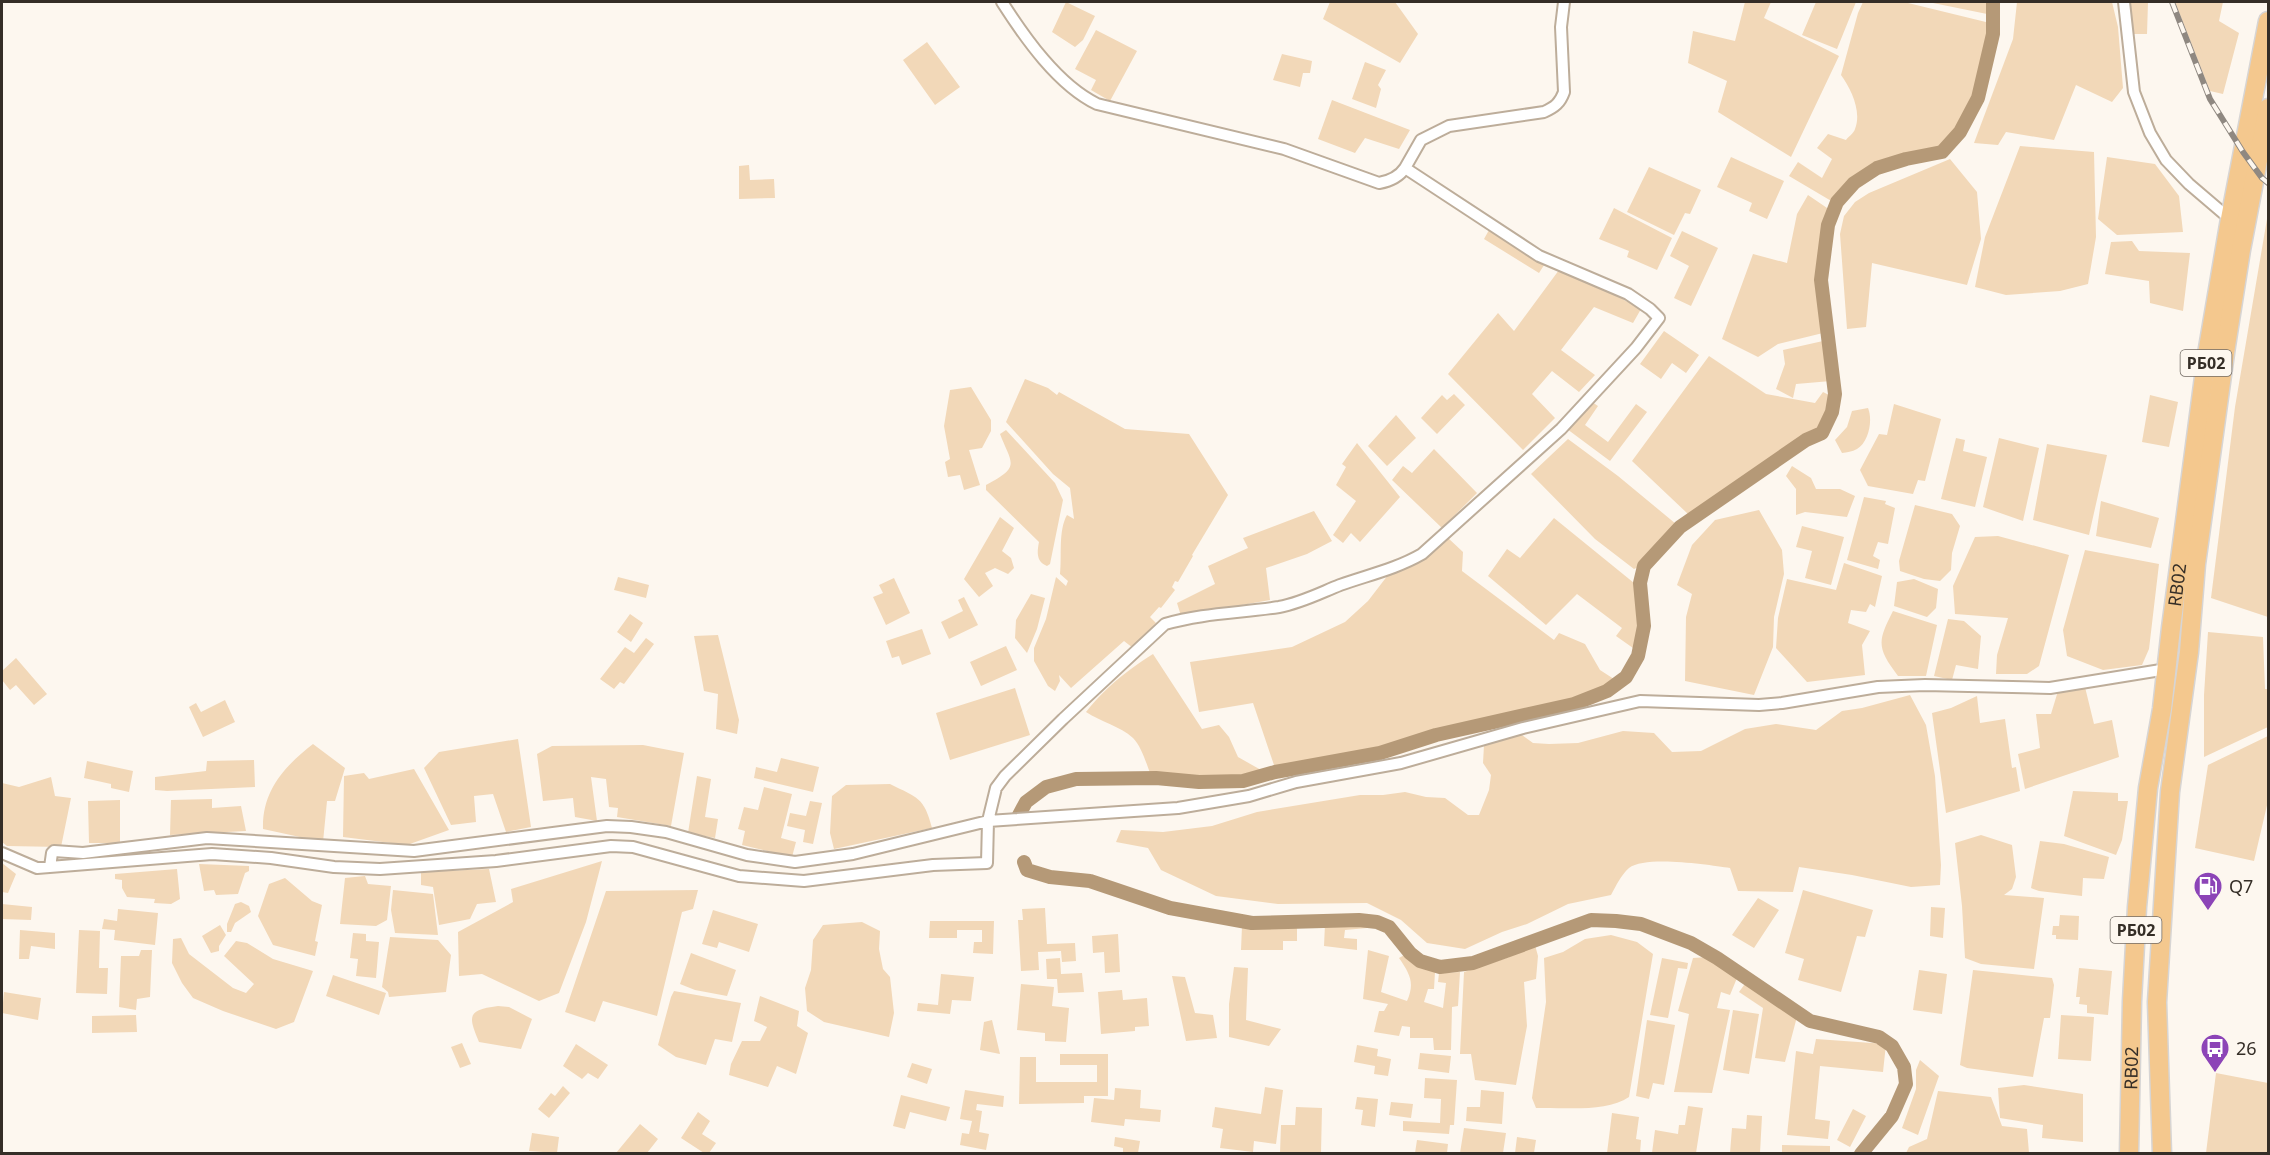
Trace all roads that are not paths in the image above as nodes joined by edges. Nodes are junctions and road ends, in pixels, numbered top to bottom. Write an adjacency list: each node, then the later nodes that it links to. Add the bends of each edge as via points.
1 (1002, 2): 6 (street, via 1071,88 1097,104 1284,149 1379,183 1390,181)
2 (1564, 2): 6 (street, via 1564,92 1560,101 1544,112 1449,126 1420,140)
3 (2124, 2): 7 (street, via 2134,92 2150,133 2166,160)
4 (2268, 21): 7 (highway, RB02 / РБ02)
5 (2268, 108): 14 (highway, RB02 / РБ02, via 2226,346 2170,792 2157,1002)
6 (1405, 168): 9 (street, via 1539,256 1628,294 1659,318 1561,429 1406,564 1280,607 1165,624 1005,776 996,788)
7 (2230, 219): 8 (highway, RB02 / РБ02, via 2207,354)
8 (2167, 669): 9 (street, via 2050,688 1878,687 1759,705 1640,701 1523,728 1401,763 1296,782 1249,796 1178,808); 13 (highway, RB02 / РБ02, via 2148,788 2137,907)
9 (988, 821): 10 (street, via 853,854 795,862 747,855 666,832 631,827); 10 (street, via 987,863 933,865 804,881 739,876 633,847)
10 (611, 836): 12 (street, via 496,861 380,869 212,854); 12 (street, via 414,851 207,838 83,853 55,851)
11 (2, 853): 12 (street, via 37,868)
12 (51, 861)
13 (2129, 1154)
14 (2162, 1154)

